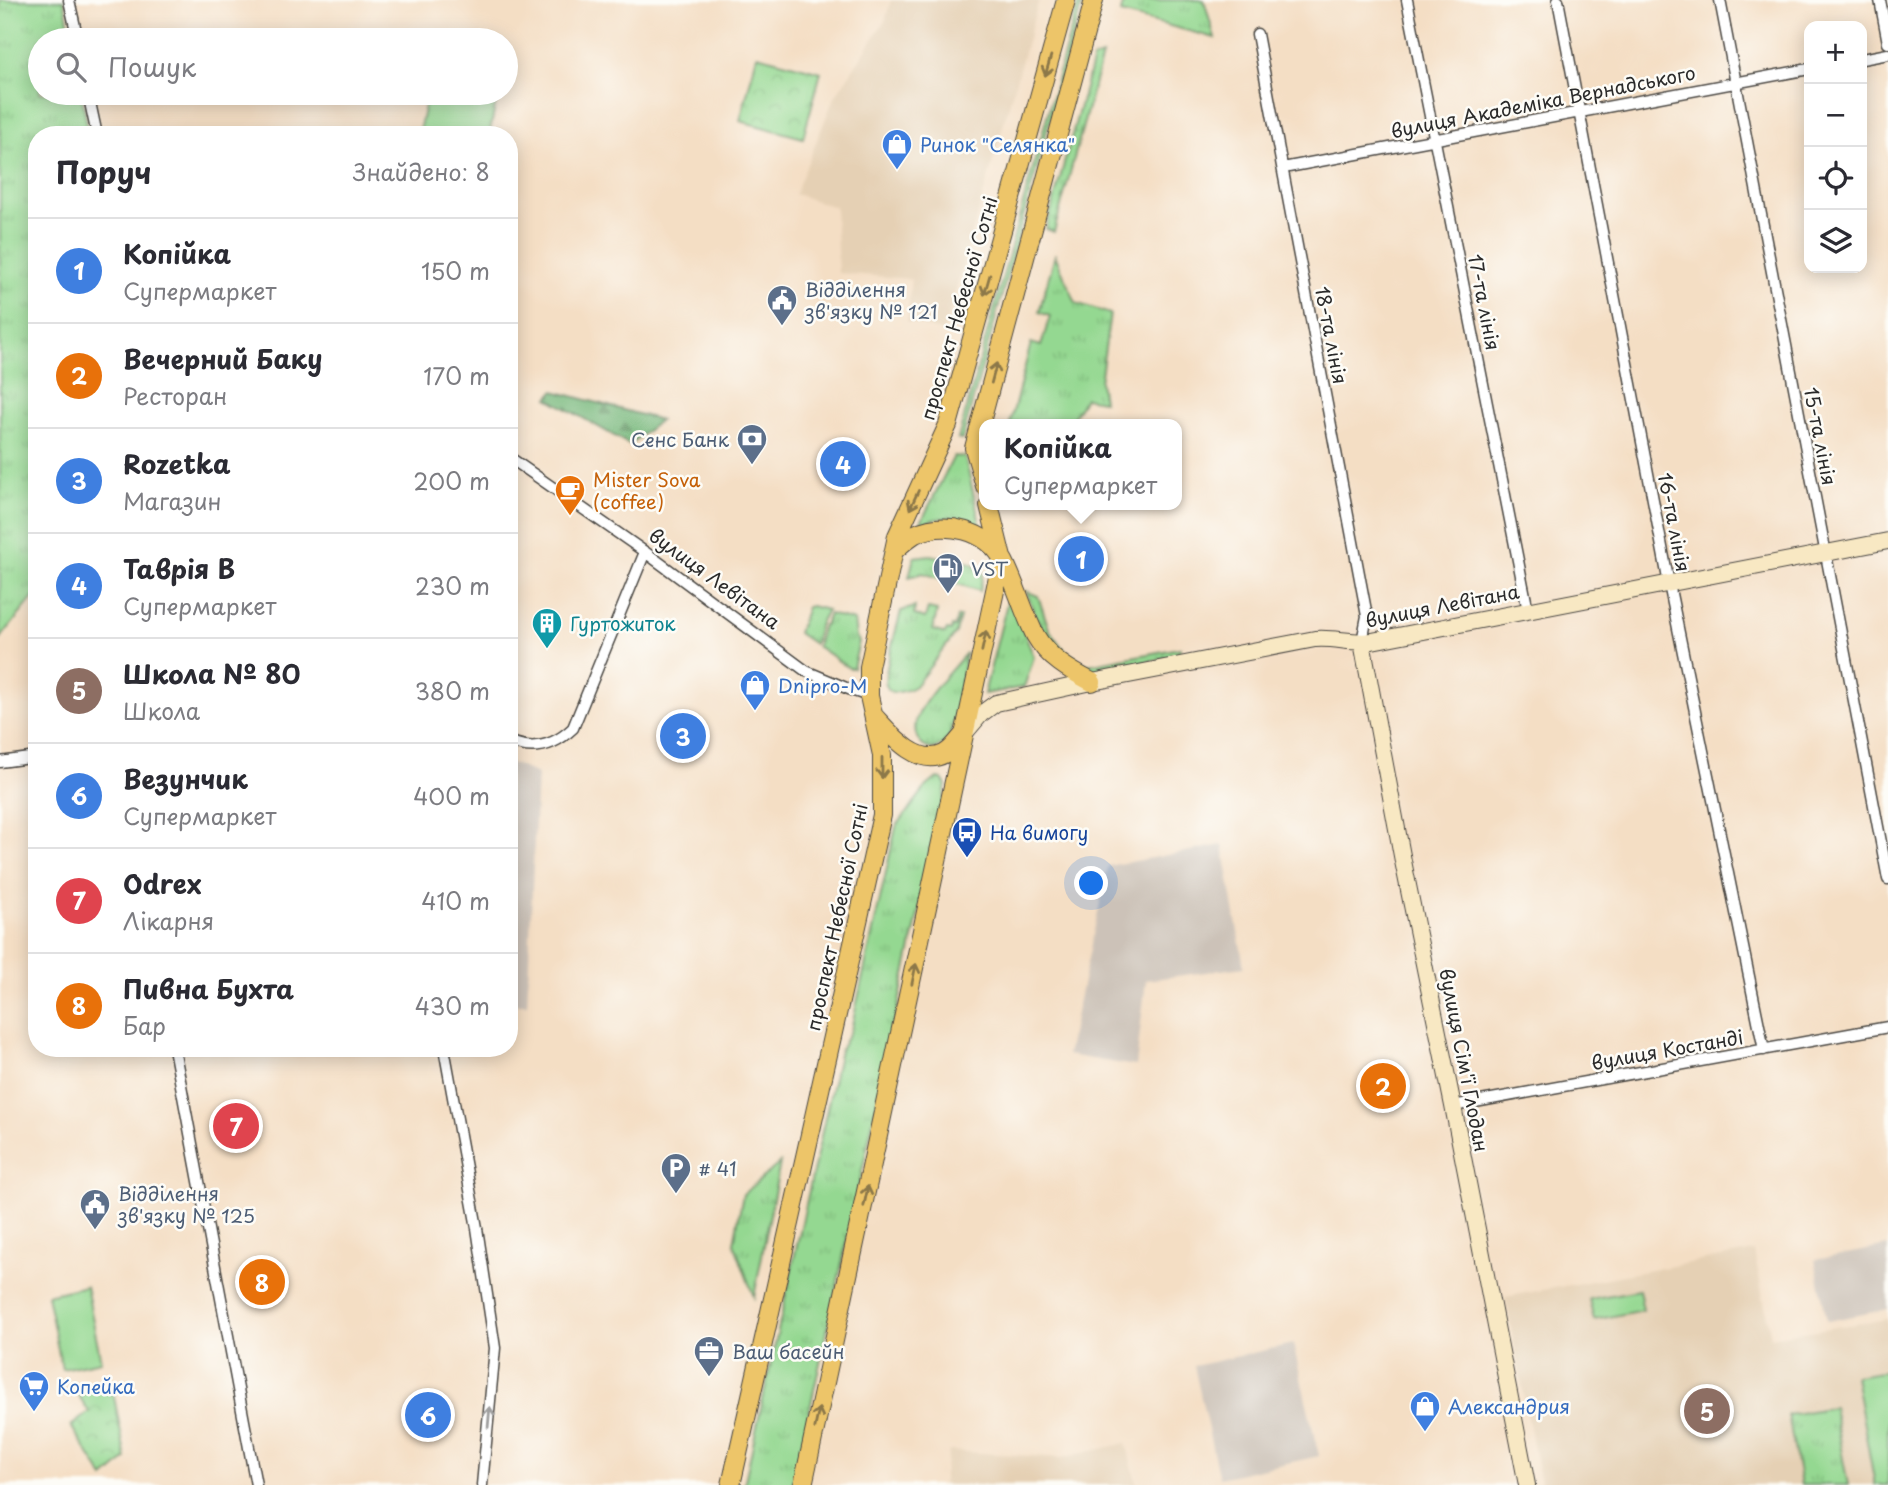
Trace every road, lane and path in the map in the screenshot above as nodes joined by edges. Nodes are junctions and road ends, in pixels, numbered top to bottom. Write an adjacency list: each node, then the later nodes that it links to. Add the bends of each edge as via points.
1 (69, 0): 8 (street)
2 (1066, 0): 26 (main road, проспект Небесної Сотні, one-way to 26, via 948,425)
3 (1094, 0): 20 (main road, one-way to 3)
4 (1407, 0): 18 (street, 17-та лінія)
5 (1558, 0): 16 (street, 16-та лінія)
6 (1720, 0): 14 (street, 15-та лінія)
7 (1880, 0): 10 (street)
8 (75, 28)
9 (1257, 34): 19 (street, 18-та лінія)
10 (1888, 43)
11 (1888, 54): 12 (street)
12 (1867, 58)
13 (1804, 70): 14 (street, вулиця Академіка Вернадського)
14 (1736, 83): 16 (street, вулиця Академіка Вернадського); 28 (street, 15-та лінія)
15 (91, 105): 17 (street)
16 (1580, 112): 18 (street, вулиця Академіка Вернадського); 30 (street, 16-та лінія)
17 (95, 126)
18 (1435, 140): 19 (street, вулиця Академіка Вернадського); 31 (street, 17-та лінія)
19 (1283, 168): 32 (street, 18-та лінія, via 1367,617)
20 (982, 419)
21 (979, 429): 23 (main road, one-way to 21, via 974,448)
22 (518, 463): 27 (street, вулиця Левітана)
23 (979, 465)
24 (990, 510): 29 (main road)
25 (1888, 541): 28 (main road, вулиця Левітана)
26 (894, 551): 29 (main road, via 914,535 938,527 977,536); 34 (main road, проспект Небесної Сотні, via 869,667)
27 (645, 552): 34 (street, вулиця Левітана, via 806,671); 37 (street, via 573,729 549,745)
28 (1826, 553): 30 (main road, вулиця Левітана); 40 (street, 15-та лінія)
29 (1002, 558): 33 (main road, via 1036,636 1066,669); 36 (main road, one-way to 29)
30 (1669, 584): 31 (main road, вулиця Левітана); 42 (street, 16-та лінія)
31 (1528, 611): 32 (main road, вулиця Левітана)
32 (1362, 642): 33 (main road, вулиця Левітана, via 1315,639); 45 (main road, вулиця Сім'ї Глодан)
33 (1092, 682): 36 (main road, вулиця Левітана, via 996,703)
34 (869, 696): 35 (main road, проспект Небесної Сотні)
35 (874, 716): 36 (main road, вулиця Левітана, via 899,743 928,756 943,754); 48 (main road, проспект Небесної Сотні, one-way to 48, via 882,755 882,816)
36 (964, 734): 49 (main road, one-way to 36)
37 (518, 744)
38 (28, 758): 39 (street)
39 (0, 762)
40 (1888, 879)
41 (1888, 1027): 42 (street, вулиця Костанді)
42 (1764, 1049): 45 (street, вулиця Костанді)
43 (176, 1057): 46 (street)
44 (446, 1057): 47 (street, one-way to 44, via 495,1348)
45 (1453, 1107): 50 (main road, вулиця Сім'ї Глодан)
46 (256, 1485)
47 (482, 1485)
48 (731, 1485)
49 (803, 1485)
50 (1527, 1485)

